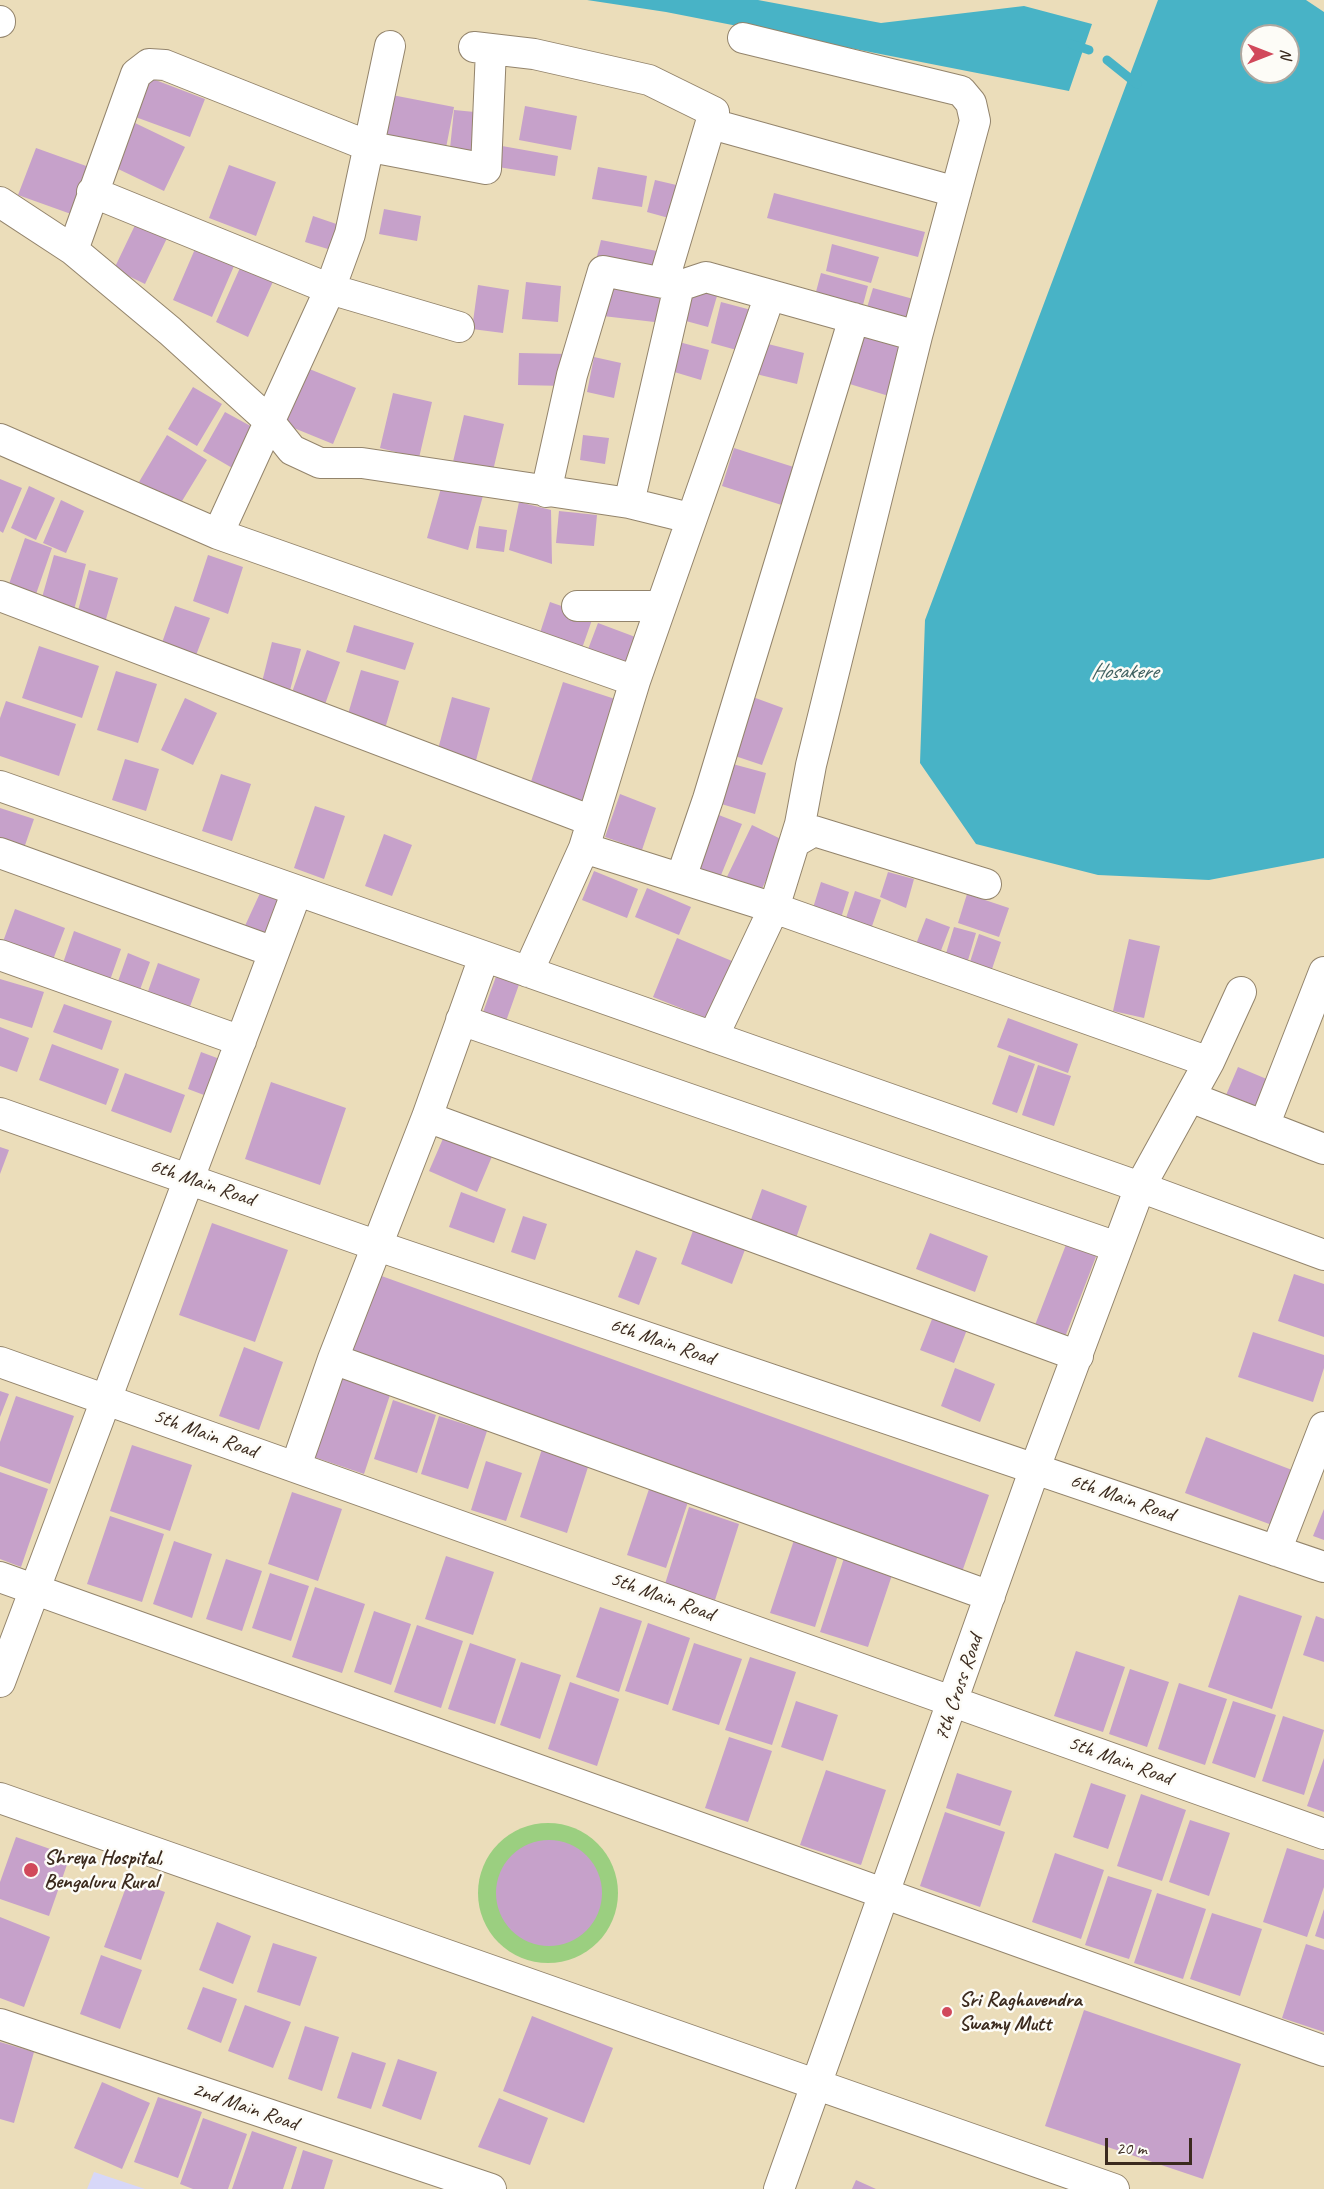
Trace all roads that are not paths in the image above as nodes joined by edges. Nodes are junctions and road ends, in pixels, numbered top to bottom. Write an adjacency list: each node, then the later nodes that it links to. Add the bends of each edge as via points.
1 (743, 38): 6 (street, via 961,91 971,103 975,121)
2 (390, 46): 4 (street)
3 (719, 126): 6 (street)
4 (371, 147): 5 (street, via 165,65 149,64 136,74); 9 (street, via 486,169 483,48 534,54 649,80 714,112); 10 (street, via 350,234)
5 (92, 192): 8 (street); 10 (street)
6 (956, 192): 14 (street)
7 (0, 202): 8 (street)
8 (73, 250): 15 (street)
9 (671, 284): 11 (street, via 706,277); 17 (street, via 603,272 572,375); 18 (street)
10 (330, 289): 13 (street); 15 (street)
11 (770, 295): 12 (street); 19 (street)
12 (854, 318): 14 (street); 29 (street)
13 (459, 327)
14 (917, 336): 27 (street)
15 (268, 420): 17 (street, via 292,450 320,463 362,463); 20 (street)
16 (0, 439): 20 (street)
17 (546, 492): 18 (street)
18 (629, 503): 19 (street)
19 (690, 518): 23 (street)
20 (218, 534): 24 (street)
21 (0, 596): 26 (street)
22 (577, 606): 23 (street)
23 (660, 606): 24 (street)
24 (634, 681): 26 (street)
25 (0, 786): 31 (street)
26 (588, 834): 29 (street); 36 (street)
27 (795, 842): 30 (street, via 814,831); 32 (street)
28 (0, 853): 33 (street)
29 (681, 878): 32 (street)
30 (986, 884)
31 (297, 891): 33 (street); 35 (street)
32 (774, 908): 40 (street); 42 (street)
33 (274, 952): 41 (street)
34 (0, 955): 41 (street)
35 (484, 957): 36 (street); 39 (street)
36 (528, 972): 40 (street)
37 (1324, 972): 46 (street)
38 (1240, 992): 42 (street, 7th Cross Road)
39 (461, 1020): 45 (street); 51 (street)
40 (713, 1037): 49 (street)
41 (241, 1041): 48 (street)
42 (1209, 1062): 43 (street, 7th Cross Road)
43 (1190, 1097): 46 (street); 49 (street, 7th Cross Road)
44 (0, 1113): 48 (street, 6th Main Road)
45 (427, 1117): 50 (street); 53 (street)
46 (1264, 1126): 47 (street)
47 (1324, 1149)
48 (189, 1179): 50 (street, 6th Main Road); 56 (street)
49 (1140, 1187): 51 (street, 7th Cross Road); 52 (street)
50 (378, 1246): 54 (street); 59 (street, 6th Main Road)
51 (1117, 1247): 53 (street, 7th Cross Road)
52 (1324, 1255)
53 (1078, 1356): 59 (street, 7th Cross Road)
54 (333, 1359): 58 (street); 64 (street)
55 (0, 1362): 56 (street, 5th Main Road)
56 (107, 1398): 58 (street, 5th Main Road); 63 (street)
57 (1324, 1427): 60 (street)
58 (296, 1466): 66 (street, 5th Main Road)
59 (1035, 1468): 60 (street, 6th Main Road); 64 (street, 7th Cross Road)
60 (1276, 1551): 61 (street, 6th Main Road)
61 (1324, 1567)
62 (0, 1577): 63 (street)
63 (35, 1588): 65 (street); 69 (street)
64 (990, 1596): 66 (street, 7th Cross Road)
65 (0, 1682)
66 (954, 1702): 68 (street, 5th Main Road); 69 (street, 7th Cross Road)
67 (0, 1798): 72 (street)
68 (1324, 1834)
69 (885, 1893): 71 (street); 72 (street, 7th Cross Road)
70 (0, 2024): 73 (street, 2nd Main Road)
71 (1324, 2050)
72 (816, 2085): 74 (street, 7th Cross Road); 75 (street)
73 (491, 2189)
74 (779, 2189)
75 (1114, 2189)

